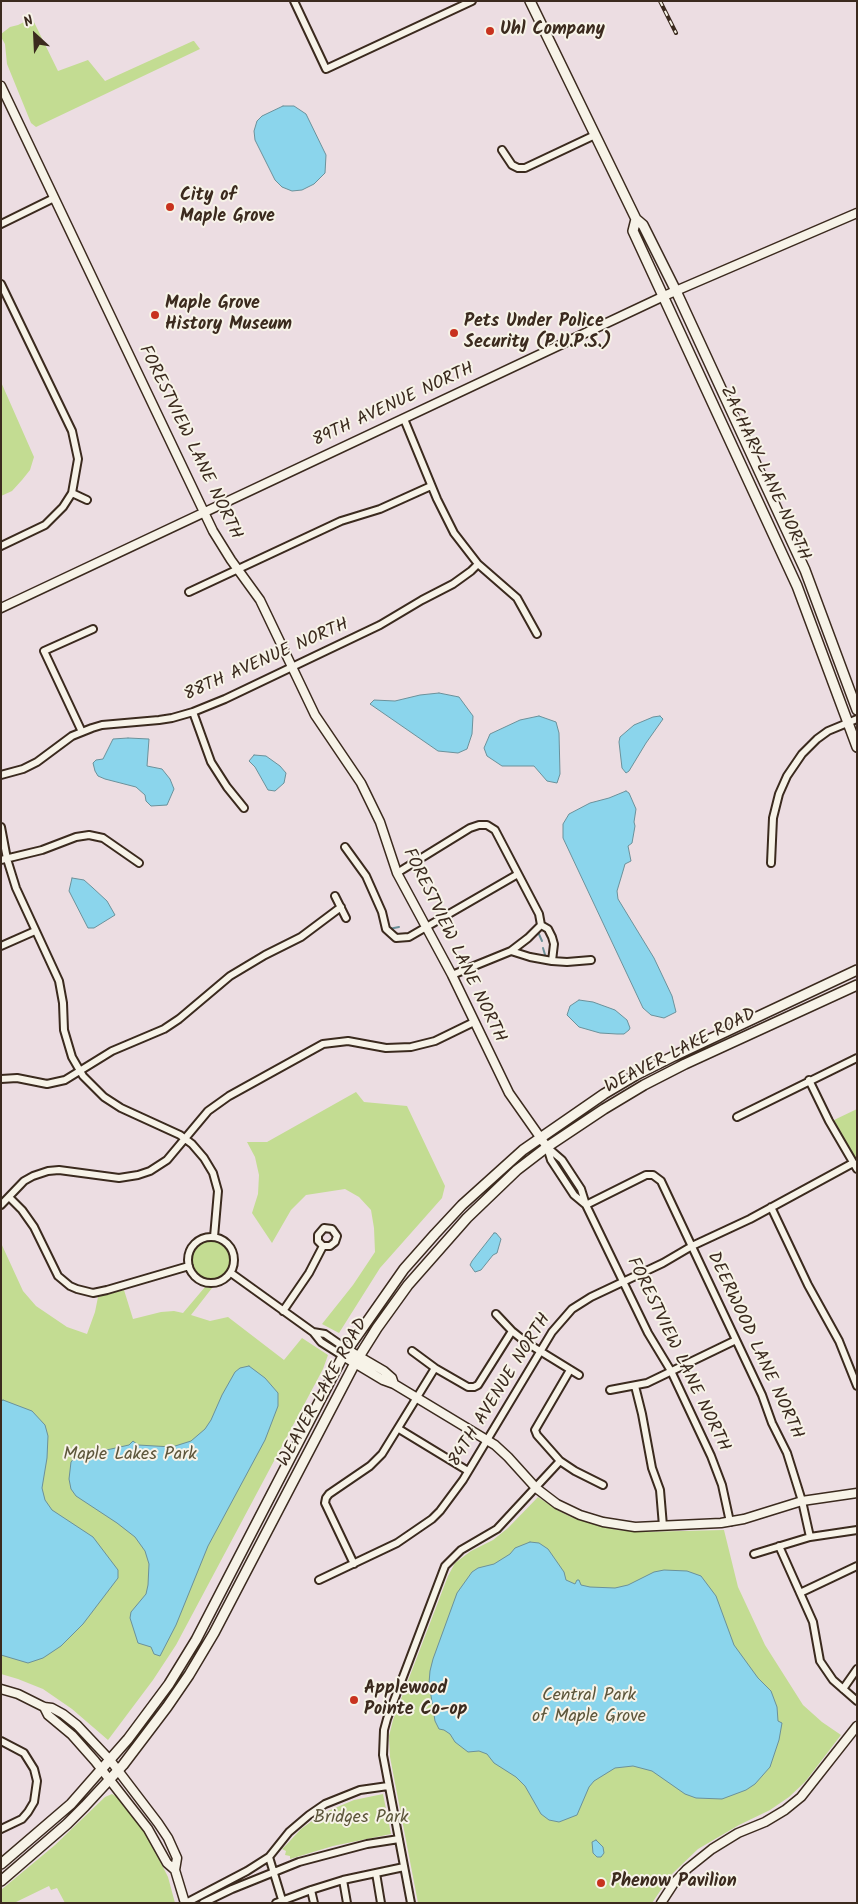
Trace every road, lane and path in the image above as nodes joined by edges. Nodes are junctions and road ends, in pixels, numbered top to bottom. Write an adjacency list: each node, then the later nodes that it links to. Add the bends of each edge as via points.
1 (294, 1): 2 (street, via 326,69)
2 (472, 1)
3 (530, 1): 5 (main road, ZACHARY LANE NORTH)
4 (1, 86): 7 (street, FORESTVIEW LANE NORTH)
5 (595, 135): 6 (street, via 525,168 512,165); 9 (main road, ZACHARY LANE NORTH)
6 (502, 150)
7 (54, 198): 10 (street); 18 (street, FORESTVIEW LANE NORTH)
8 (857, 212): 12 (street, 89TH AVENUE NORTH)
9 (636, 219): 12 (main road, ZACHARY LANE NORTH, via 644,225); 13 (main road, ZACHARY LANE NORTH, via 633,231)
10 (1, 224)
11 (1, 284): 16 (street, via 72,431 78,459)
12 (676, 290): 13 (street, 89TH AVENUE NORTH); 27 (main road, ZACHARY LANE NORTH, via 805,570)
13 (664, 296): 14 (street, 89TH AVENUE NORTH); 30 (main road, ZACHARY LANE NORTH, via 797,586)
14 (404, 419): 15 (street); 18 (street, 89TH AVENUE NORTH)
15 (432, 486): 20 (street, via 454,533); 21 (street, via 380,509 341,521)
16 (72, 493): 17 (street); 19 (street, via 46,525)
17 (87, 500)
18 (205, 512): 21 (street, FORESTVIEW LANE NORTH); 23 (street, 89TH AVENUE NORTH)
19 (1, 546)
20 (478, 564): 25 (street, via 517,598); 26 (street, 88TH AVENUE NORTH, via 458,582 380,625)
21 (238, 569): 22 (street); 26 (street, FORESTVIEW LANE NORTH, via 260,600)
22 (189, 592)
23 (1, 608)
24 (93, 628): 31 (street, via 44,652)
25 (537, 634)
26 (292, 667): 28 (street, 88TH AVENUE NORTH); 40 (street, FORESTVIEW LANE NORTH, via 322,727 356,773 372,803)
27 (857, 710)
28 (193, 712): 31 (street, 88TH AVENUE NORTH, via 159,720 102,725); 34 (street, via 211,762)
29 (857, 719): 30 (street)
30 (848, 723): 32 (main road, ZACHARY LANE NORTH); 39 (street, via 817,739 787,776 772,818)
31 (82, 732): 33 (street, 88TH AVENUE NORTH, via 59,744 37,762)
32 (857, 747)
33 (1, 775)
34 (244, 808)
35 (1, 827): 37 (street)
36 (345, 847): 46 (street, via 366,876 390,934 402,938)
37 (4, 859): 38 (street, via 89,835 104,838); 47 (street)
38 (139, 863)
39 (770, 863)
40 (397, 873): 41 (street, via 470,828 487,825 495,830); 46 (street, FORESTVIEW LANE NORTH)
41 (518, 874): 45 (street, via 539,914); 46 (street)
42 (336, 896): 43 (street)
43 (341, 907): 44 (street); 57 (street, via 301,937 230,976 164,1029 112,1051)
44 (346, 918)
45 (541, 925): 49 (street); 51 (street, via 552,936)
46 (426, 927): 53 (street, FORESTVIEW LANE NORTH)
47 (35, 931): 48 (street); 57 (street, via 59,981 66,1038)
48 (1, 946)
49 (511, 951): 51 (street); 53 (street)
50 (591, 960): 51 (street)
51 (552, 961)
52 (857, 970): 61 (main road, WEAVER LAKE ROAD, via 636,1075)
53 (452, 975): 55 (street, FORESTVIEW LANE NORTH)
54 (857, 985): 63 (main road, WEAVER LAKE ROAD, via 644,1085)
55 (474, 1022): 61 (street, FORESTVIEW LANE NORTH, via 509,1093); 62 (street, via 412,1048 386,1048 348,1041 323,1044 229,1096 208,1111)
56 (857, 1058): 59 (street)
57 (80, 1071): 58 (street, via 66,1080 47,1084 17,1078); 62 (street, via 97,1091 114,1104)
58 (1, 1079)
59 (809, 1080): 60 (street); 64 (street)
60 (737, 1117)
61 (540, 1137): 63 (street, FORESTVIEW LANE NORTH); 81 (main road, WEAVER LAKE ROAD, via 487,1182 435,1234 404,1269)
62 (186, 1139): 65 (street, via 167,1160 150,1172 118,1178 48,1171 24,1181); 69 (street, via 213,1173 218,1196)
63 (547, 1147): 67 (street, FORESTVIEW LANE NORTH, via 551,1160 574,1195); 82 (main road, WEAVER LAKE ROAD, via 517,1170 436,1251 408,1285)
64 (855, 1166): 68 (street, 84TH AVENUE NORTH)
65 (9, 1197): 66 (street); 72 (street, via 27,1216 58,1276 70,1286 93,1293)
66 (1, 1205)
67 (586, 1205): 71 (street, DEERWOOD LANE NORTH, via 646,1175 653,1175 661,1181); 74 (street, FORESTVIEW LANE NORTH)
68 (772, 1207): 71 (street, 84TH AVENUE NORTH); 88 (street, via 808,1285 839,1341)
69 (214, 1236): 72 (street, via 194,1244 189,1251); 73 (street, via 233,1250 235,1258)
70 (323, 1246): 75 (street)
71 (692, 1246): 74 (street, 84TH AVENUE NORTH); 78 (street, DEERWOOD LANE NORTH)
72 (189, 1266): 73 (street, via 195,1277 211,1284 222,1281)
73 (231, 1273): 75 (street)
74 (624, 1281): 80 (street, 84TH AVENUE NORTH, via 567,1313); 85 (street, FORESTVIEW LANE NORTH, via 648,1333)
75 (283, 1311): 81 (street, via 314,1332 325,1334)
76 (496, 1314): 77 (street)
77 (512, 1331): 80 (street); 83 (street, via 474,1387 468,1387)
78 (736, 1340): 85 (street); 98 (street, DEERWOOD LANE NORTH, via 787,1453)
79 (412, 1351): 83 (street)
80 (540, 1351): 84 (street); 92 (street, 84TH AVENUE NORTH)
81 (346, 1353): 82 (street); 116 (main road, WEAVER LAKE ROAD, via 196,1640 148,1714)
82 (357, 1360): 90 (street); 118 (main road, WEAVER LAKE ROAD, via 214,1633 189,1675)
83 (435, 1368): 90 (street)
84 (570, 1370): 86 (street); 93 (street, via 535,1430)
85 (671, 1371): 87 (street); 99 (street, FORESTVIEW LANE NORTH, via 715,1465)
86 (579, 1375)
87 (635, 1386): 89 (street); 100 (street, via 652,1468 660,1490)
88 (857, 1386)
89 (610, 1390)
90 (417, 1398): 91 (street); 92 (street)
91 (399, 1429): 94 (street); 105 (street, via 382,1454 329,1494 325,1503)
92 (487, 1440): 94 (street, 84TH AVENUE NORTH); 96 (street, via 508,1457)
93 (560, 1461): 95 (street); 96 (street)
94 (468, 1471): 105 (street, 84TH AVENUE NORTH, via 452,1497 432,1519 397,1543)
95 (604, 1485)
96 (536, 1488): 100 (street, via 565,1508 603,1522 634,1527); 120 (street, via 497,1528 461,1550 445,1566 384,1730 382,1755)
97 (857, 1493): 98 (street)
98 (802, 1501): 99 (street); 102 (street, DEERWOOD LANE NORTH)
99 (730, 1522): 100 (street)
100 (663, 1526)
101 (857, 1530): 102 (street)
102 (810, 1537): 103 (street)
103 (780, 1546): 104 (street); 108 (street)
104 (754, 1554)
105 (354, 1564): 107 (street, 84TH AVENUE NORTH)
106 (857, 1566): 108 (street)
107 (319, 1580)
108 (800, 1593): 111 (street, via 813,1622 820,1661)
109 (857, 1669): 111 (street)
110 (1, 1689): 113 (street)
111 (843, 1689): 112 (street)
112 (857, 1701)
113 (44, 1707): 116 (street, via 52,1708 70,1720); 117 (street)
114 (855, 1731): 139 (street, via 801,1797 772,1818 738,1833 706,1853 674,1883)
115 (1, 1740): 121 (street, via 24,1753 37,1781 34,1802 28,1812 22,1819)
116 (110, 1760): 117 (main road, WEAVER LAKE ROAD); 118 (street)
117 (102, 1770): 119 (street); 124 (main road, WEAVER LAKE ROAD, via 64,1810)
118 (118, 1770): 119 (main road, WEAVER LAKE ROAD); 126 (street, via 168,1838 177,1858)
119 (110, 1780): 126 (street, via 148,1829 167,1863); 130 (main road, WEAVER LAKE ROAD, via 67,1824)
120 (388, 1786): 122 (street); 123 (street, via 360,1790 320,1807 289,1832)
121 (1, 1829)
122 (399, 1839): 125 (street); 127 (street, via 323,1855)
123 (269, 1857): 127 (street); 133 (street)
124 (1, 1864)
125 (404, 1868): 128 (street); 138 (street)
126 (176, 1870): 133 (street)
127 (274, 1871): 132 (street); 134 (street)
128 (376, 1873): 129 (street); 137 (street)
129 (343, 1880): 131 (street); 136 (street)
130 (1, 1881)
131 (311, 1890): 132 (street); 135 (street)
132 (280, 1902)
133 (186, 1903)
134 (203, 1903)
135 (314, 1903)
136 (348, 1903)
137 (381, 1903)
138 (411, 1903)
139 (661, 1903)

